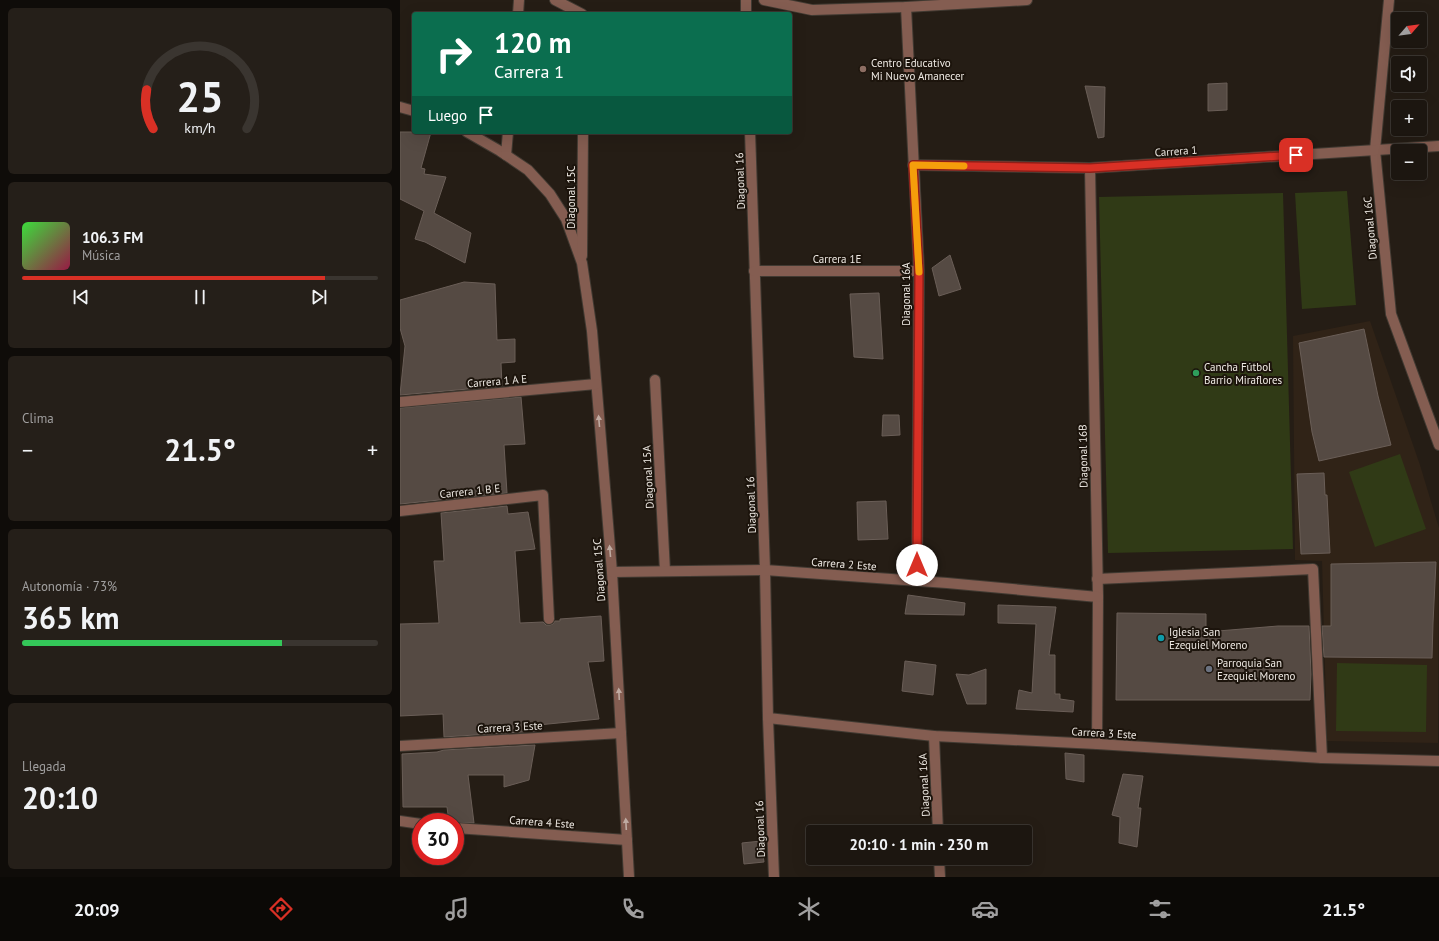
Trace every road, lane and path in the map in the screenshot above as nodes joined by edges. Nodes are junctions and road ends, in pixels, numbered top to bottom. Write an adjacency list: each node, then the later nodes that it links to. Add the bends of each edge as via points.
1 (519, 0): 8 (street)
2 (555, 0): 9 (street)
3 (746, 0): 10 (street)
4 (764, 0): 7 (street, via 812,10)
5 (1027, 0): 7 (street)
6 (1389, 0): 18 (street, Diagonal 16C)
7 (906, 7): 20 (street, Diagonal 16A)
8 (518, 12)
9 (578, 12)
10 (746, 12)
11 (400, 106): 12 (street)
12 (412, 110)
13 (470, 134): 19 (street)
14 (508, 134): 19 (street)
15 (583, 134): 22 (street, Diagonal 15C)
16 (750, 134): 23 (street, Diagonal 16)
17 (1439, 146): 18 (street, Carrera 1)
18 (1375, 150): 21 (street, Carrera 1); 28 (street, Diagonal 16C, via 1391,314)
19 (503, 153): 22 (street, Diagonal 15C, via 528,170 550,194 566,219)
20 (913, 165): 21 (street, Carrera 1); 24 (street, Diagonal 16A)
21 (1090, 168): 33 (street, Diagonal 16B)
22 (582, 263): 26 (street, Diagonal 15C, via 592,331)
23 (754, 271): 24 (street, Carrera 1E); 30 (street, Diagonal 16)
24 (919, 271): 34 (street, Diagonal 16A)
25 (655, 380): 32 (street, Diagonal 15A)
26 (596, 384): 27 (street, Carrera 1 A E); 31 (street, Diagonal 15C, one-way to 26)
27 (400, 402)
28 (1439, 445)
29 (400, 511): 36 (street, Carrera 1 B E, via 543,495)
30 (765, 570): 32 (street, Carrera 2 Este); 34 (street, Carrera 2 Este); 37 (street, Diagonal 16)
31 (612, 572): 32 (street, Carrera 2 Este); 38 (street, Diagonal 15C, one-way to 31)
32 (666, 572)
33 (1097, 578): 35 (street, Diagonal 16B); 42 (street, via 1313,568)
34 (917, 581): 35 (street, Carrera 2 Este)
35 (1098, 597): 40 (street, Diagonal 16B)
36 (549, 619)
37 (768, 718): 39 (street, Carrera 3 Este); 51 (street, Diagonal 16)
38 (621, 733): 41 (street, Carrera 3 Este); 48 (street, Diagonal 15C, one-way to 38)
39 (934, 736): 40 (street, Carrera 3 Este); 46 (street, Diagonal 16A)
40 (1097, 744): 42 (street, Carrera 3 Este)
41 (400, 746)
42 (1322, 758): 43 (street, Carrera 3 Este)
43 (1439, 762)
44 (400, 821): 45 (street)
45 (412, 823)
46 (938, 825)
47 (464, 829): 48 (street, Carrera 4 Este)
48 (627, 840): 50 (street, Diagonal 15C)
49 (939, 865): 52 (street)
50 (629, 877)
51 (774, 877)
52 (940, 877)

